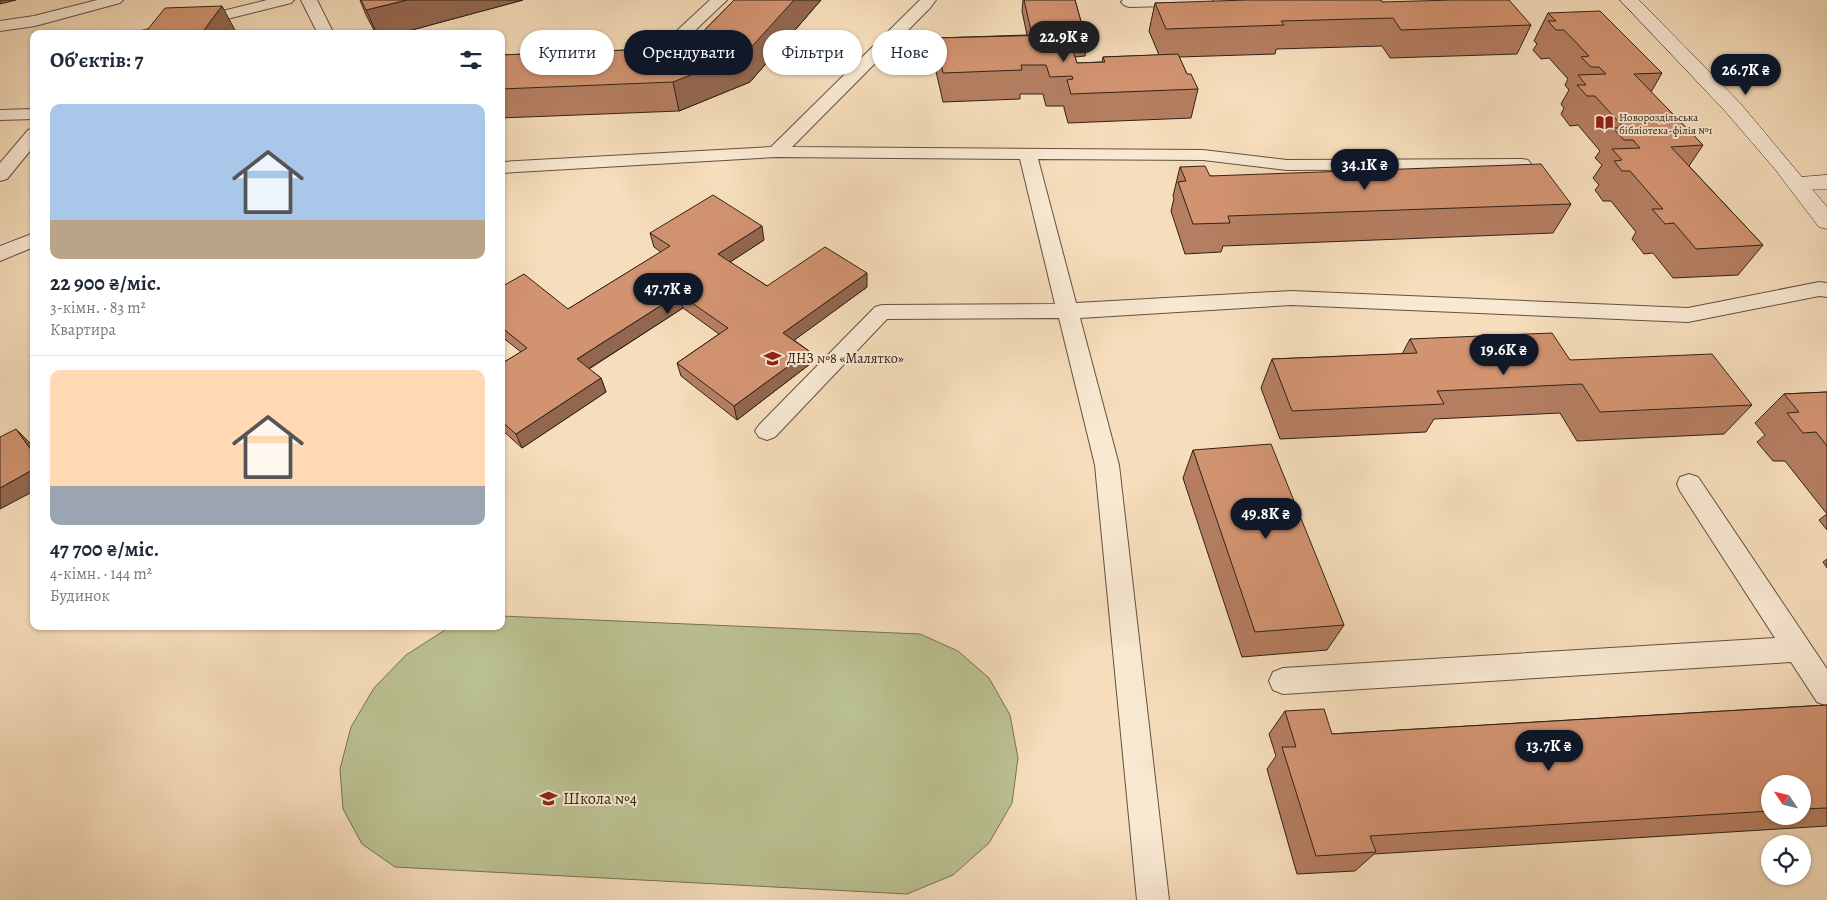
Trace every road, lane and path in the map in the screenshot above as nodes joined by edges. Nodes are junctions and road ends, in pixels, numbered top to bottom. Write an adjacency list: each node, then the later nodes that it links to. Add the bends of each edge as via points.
1 (115, 0): 9 (lane, via 35,21)
2 (286, 0): 10 (lane)
3 (308, 0): 11 (lane)
4 (719, 0): 12 (lane, via 660,55)
5 (928, 0): 16 (lane)
6 (1205, 0): 8 (lane)
7 (1629, 0): 22 (street, via 1705,76)
8 (1129, 2)
9 (0, 26)
10 (163, 30)
11 (324, 30)
12 (620, 58)
13 (30, 114): 14 (lane)
14 (0, 115)
15 (30, 139): 20 (lane)
16 (776, 152): 17 (lane); 19 (lane)
17 (1028, 154): 18 (lane, via 1203,154 1287,165); 27 (lane)
18 (1522, 164)
19 (505, 168)
20 (0, 174)
21 (1827, 182): 22 (street)
22 (1799, 184): 23 (street)
23 (1827, 222)
24 (30, 241): 25 (lane)
25 (0, 254)
26 (1827, 290): 27 (lane, via 1688,315 1291,298)
27 (1068, 311): 28 (lane, via 882,312); 33 (lane, via 1107,465)
28 (767, 431)
29 (1689, 484): 30 (lane)
30 (1798, 649): 31 (lane); 32 (lane)
31 (1283, 682)
32 (1827, 693)
33 (1153, 900)

